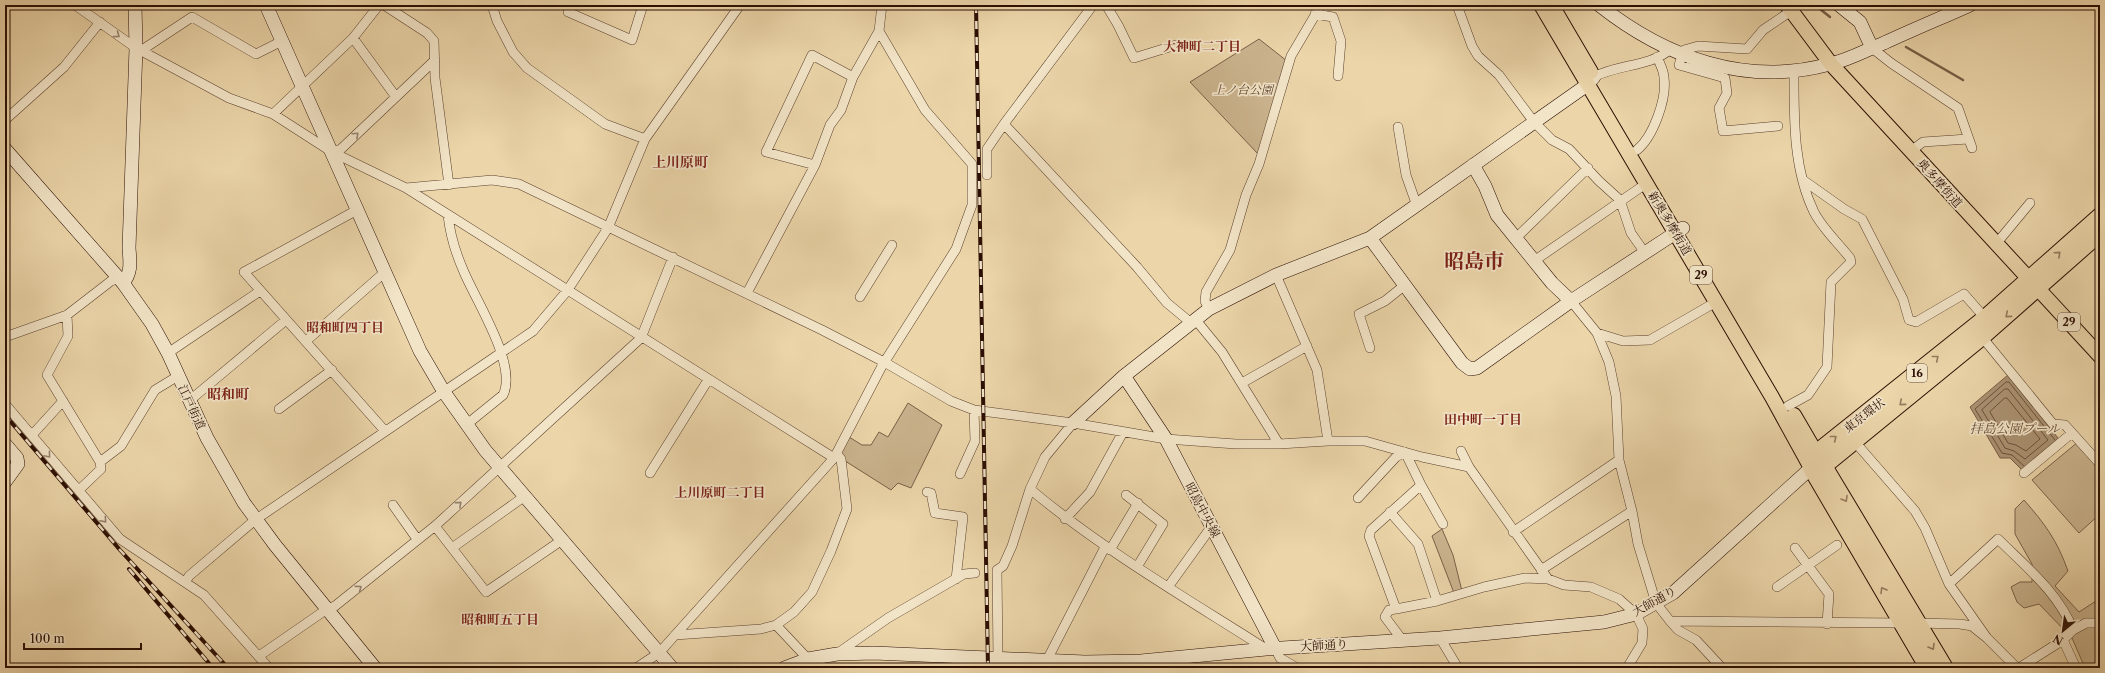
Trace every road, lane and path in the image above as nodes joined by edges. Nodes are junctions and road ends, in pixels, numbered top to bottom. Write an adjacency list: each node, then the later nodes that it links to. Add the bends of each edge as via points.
1 (74, 5): 21 (street)
2 (136, 5): 27 (street)
3 (266, 5): 24 (street)
4 (379, 5): 23 (street)
5 (384, 5): 31 (street, via 427,33 434,41)
6 (492, 5): 45 (street, via 513,52 527,68 605,124)
7 (643, 5): 20 (street, via 632,40)
8 (740, 5): 45 (street)
9 (882, 5): 22 (street)
10 (1093, 5): 42 (street)
11 (1106, 5): 25 (street, via 1134,58)
12 (1458, 5): 41 (street, via 1478,56 1499,75)
13 (1541, 5): 36 (main road, 29)
14 (1552, 5): 36 (main road, 29)
15 (1839, 5): 26 (street, via 1862,24)
16 (1970, 5): 26 (street)
17 (1603, 6): 28 (street, via 1641,34)
18 (1318, 8): 34 (street, via 1333,17 1341,41); 85 (street, via 1291,56 1230,250 1206,292 1205,300)
19 (1789, 8): 29 (street, via 1747,48 1698,46 1684,50); 32 (main road, 奥多摩街道 / 29)
20 (568, 12)
21 (100, 22): 27 (street, one-way to 27); 40 (street, via 64,67)
22 (879, 31): 35 (street); 100 (street, via 926,110 972,164 973,175 972,205 956,249)
23 (352, 38): 37 (street); 38 (street)
24 (282, 41): 27 (street, via 256,54 192,17); 37 (street)
25 (1176, 45)
26 (1872, 48): 32 (street); 48 (street, via 1958,108 1970,143 1923,142)
27 (139, 49): 39 (street, via 229,98); 76 (street, via 129,248 131,268 128,277)
28 (1669, 50): 29 (street); 30 (street, via 1663,56)
29 (1681, 55): 33 (street, via 1731,69); 43 (street, via 1679,65 1725,78 1728,93 1719,108 1723,131)
30 (1657, 57): 36 (street, via 1615,68); 47 (street, via 1664,78 1664,94 1652,132)
31 (434, 60): 38 (street); 56 (street)
32 (1831, 64): 33 (street); 48 (main road, 奥多摩街道 / 29)
33 (1794, 71): 54 (street, via 1795,129)
34 (1338, 76)
35 (853, 77): 50 (street, via 841,110 830,125); 50 (street, via 812,55 766,152)
36 (1590, 81): 41 (street); 47 (main road, 29); 55 (main road, 新奥多摩街道 / 29)
37 (303, 86): 39 (street); 49 (street)
38 (396, 97): 49 (street, one-way to 38, via 341,149)
39 (273, 114): 49 (street)
40 (5, 120)
41 (1534, 122): 51 (street); 52 (street, via 1552,140 1569,149)
42 (1004, 124): 53 (street, via 987,149); 89 (street, via 1167,303)
43 (1778, 126)
44 (1398, 127): 60 (street, via 1406,175)
45 (645, 139): 64 (street)
46 (5, 149): 76 (street, 江戸街道)
47 (1637, 150): 65 (main road, 29)
48 (1911, 150): 69 (main road, 奥多摩街道 / 29)
49 (332, 152): 57 (street); 61 (street)
50 (815, 165): 81 (street)
51 (1473, 165): 60 (street); 68 (street, via 1497,215)
52 (1588, 168): 58 (street); 68 (street)
53 (987, 174)
54 (1803, 180): 87 (street, via 1862,219 1903,299 1909,320 1916,322 1964,294); 110 (street, via 1815,214 1851,262 1831,282 1827,366 1808,395)
55 (1647, 184): 58 (street); 65 (main road, 新奥多摩街道 / 29)
56 (449, 185): 57 (street); 64 (street, via 492,180 519,184)
57 (406, 188): 62 (street)
58 (1620, 200): 71 (street, via 1631,233); 73 (street)
59 (2030, 203): 69 (street)
60 (1417, 206): 67 (street)
61 (357, 210): 74 (street); 79 (street, via 244,272)
62 (448, 216): 80 (street); 98 (street, via 453,243 463,271)
63 (2100, 216): 77 (highway, 東京環状 / 16, one-way to 63)
64 (608, 228): 72 (street); 80 (street)
65 (1679, 230): 71 (street); 84 (main road, 新奥多摩街道 / 29); 110 (main road, 29)
66 (2100, 233): 77 (highway, 東京環状 / 16)
67 (1370, 238): 75 (street); 78 (street)
68 (1516, 238): 73 (street)
69 (1996, 244): 77 (main road, 奥多摩街道 / 29)
70 (892, 245): 82 (street)
71 (1645, 253): 83 (street)
72 (673, 257): 81 (street); 93 (street)
73 (1534, 261): 83 (street)
74 (384, 272): 94 (street); 106 (street, via 420,352)
75 (1276, 275): 85 (street); 95 (street)
76 (120, 280): 86 (street, via 111,281); 97 (street, 江戸街道, via 152,324)
77 (2033, 285): 87 (highway, 東京環状 / 16); 92 (highway, 東京環状 / 16, one-way to 92); 99 (main road, 奥多摩街道 / 29)
78 (1405, 286): 83 (street, via 1462,363 1470,369 1477,368); 96 (street, via 1385,301 1359,314)
79 (260, 290): 88 (street); 97 (street)
80 (567, 291): 93 (street); 98 (street, via 533,331)
81 (747, 293): 100 (street)
82 (861, 293)
83 (1571, 301): 90 (street)
84 (1716, 302): 90 (street, via 1650,340 1623,341); 129 (main road, 新奥多摩街道 / 29)
85 (1209, 309): 89 (street)
86 (67, 315): 91 (street); 108 (street, via 68,336 47,375)
87 (1985, 318): 129 (highway, 東京環状 / 16, one-way to 87)
88 (286, 320): 94 (street); 107 (street)
89 (1192, 321): 103 (street); 105 (street, via 1222,352)
90 (1597, 333): 127 (street, via 1609,362 1616,396)
91 (5, 337)
92 (1982, 337): 117 (street, via 2053,424 2065,426); 121 (highway, 東京環状 / 16, one-way to 121)
93 (641, 338): 104 (street); 132 (street)
94 (306, 341): 101 (street)
95 (1307, 346): 105 (street); 120 (street, via 1317,370)
96 (1370, 348)
97 (168, 353): 102 (street, 江戸街道)
98 (502, 353): 106 (street); 114 (street, via 507,388 496,402)
99 (2100, 356)
100 (886, 362): 112 (street, via 951,401); 126 (street)
101 (332, 370): 111 (street); 115 (street)
102 (178, 376): 107 (street, 江戸街道); 128 (street, via 155,390 121,446)
103 (1124, 376): 113 (street); 119 (street, 昭島中央線)
104 (708, 380): 126 (street); 133 (street)
105 (1242, 383): 123 (street)
106 (444, 392): 114 (street); 115 (street)
107 (189, 400): 149 (street, 江戸街道, via 220,464)
108 (63, 401): 118 (street); 128 (street)
109 (5, 404): 118 (street)
110 (1788, 406): 129 (main road, 29)
111 (279, 409)
112 (974, 410): 113 (street); 135 (street, via 976,440)
113 (1073, 423): 116 (street); 138 (street, via 1045,457)
114 (466, 424): 132 (street)
115 (385, 431): 149 (street)
116 (1123, 432): 119 (street); 148 (street, via 1090,492)
117 (2072, 433): 130 (street); 134 (street)
118 (32, 435): 139 (street, one-way to 139)
119 (1166, 439): 123 (street); 152 (street, 昭島中央線)
120 (1328, 441): 123 (street); 125 (street, via 1365,441)
121 (1855, 442): 129 (highway, 東京環状 / 16); 167 (street, via 1915,511)
122 (5, 444): 136 (street, via 17,458 18,464)
123 (1279, 444)
124 (1461, 451): 131 (street)
125 (1405, 452): 131 (street); 137 (street); 143 (street, via 1396,457)
126 (836, 456): 179 (street, via 841,459 847,509 812,592 794,612); 181 (street)
127 (1619, 460): 146 (street); 153 (street)
128 (100, 462): 139 (street, via 102,469)
129 (1817, 462): 171 (street, 大師通り, via 1673,593); 176 (highway)
130 (2100, 464)
131 (1469, 467): 153 (street)
132 (500, 468): 142 (street); 151 (street, one-way to 132)
133 (650, 473)
134 (2024, 473)
135 (960, 474)
136 (5, 482)
137 (1421, 485): 147 (street); 150 (street)
138 (1030, 489): 148 (street); 191 (street, via 1012,546 1003,566 997,570)
139 (79, 490): 166 (street, one-way to 166, via 120,539)
140 (927, 492): 164 (street, via 932,493 935,513 963,517)
141 (1126, 495): 144 (street)
142 (525, 496): 155 (street); 157 (street)
143 (1358, 498)
144 (1138, 503): 158 (street); 161 (street, via 1163,524)
145 (393, 505): 154 (street)
146 (1632, 511): 162 (street); 171 (street, via 1638,544)
147 (1390, 512): 170 (street, via 1418,544); 173 (street, via 1371,530 1369,536)
148 (1065, 518): 158 (street)
149 (255, 520): 166 (street); 172 (street, 江戸街道)
150 (1443, 524)
151 (435, 526): 154 (street); 157 (street)
152 (1212, 526): 168 (street); 186 (street, 昭島中央線)
153 (1513, 532): 162 (street)
154 (417, 539): 172 (street, one-way to 154, via 363,585)
155 (562, 540): 157 (street, via 486,592); 187 (street)
156 (1837, 545): 160 (street)
157 (452, 548)
158 (1108, 548): 161 (street); 192 (street)
159 (1795, 548): 160 (street)
160 (1808, 566): 169 (street); 178 (street, via 1829,594)
161 (1137, 567): 168 (street)
162 (1541, 570): 165 (street)
163 (975, 573): 164 (street, via 964,574)
164 (956, 579): 188 (street, via 888,618)
165 (1548, 579): 170 (street, via 1525,578 1499,583); 174 (street, via 1564,585 1591,587 1619,599)
166 (186, 581): 189 (street, via 204,595)
167 (1949, 584): 180 (street, via 1998,539 2048,589 2068,617); 183 (street)
168 (1168, 587): 186 (street)
169 (1777, 587)
170 (1437, 602): 173 (street)
171 (1656, 603): 174 (street, 大師通り); 175 (street)
172 (327, 609): 189 (street); 197 (street, 江戸街道)
173 (1396, 609): 185 (street, via 1389,610 1385,617)
174 (1636, 614): 182 (street, 大師通り, via 1573,626); 203 (street, via 1643,629 1642,643)
175 (1670, 621): 178 (street); 204 (street, via 1678,630 1696,640)
176 (1910, 623): 178 (street); 183 (street, via 1972,626); 195 (highway); 205 (highway, one-way to 205)
177 (2100, 623): 180 (street, via 2086,623)
178 (1827, 624)
179 (776, 625): 181 (street, via 761,629); 190 (street)
180 (2073, 630): 184 (street)
181 (675, 635): 187 (street)
182 (1440, 638): 185 (street, 大師通り); 202 (street)
183 (1987, 638): 206 (street)
184 (2063, 640): 206 (street); 207 (street)
185 (1403, 641): 186 (street, 大師通り)
186 (1271, 648): 194 (street, 大師通り); 201 (street, via 1280,658)
187 (659, 653): 198 (street); 199 (street)
188 (837, 654): 190 (street, 大師通り); 191 (street, 大師通り, via 874,653)
189 (259, 656): 196 (street)
190 (808, 659): 200 (street, 大師通り)
191 (998, 659): 192 (street, 大師通り)
192 (1047, 660): 193 (street, 大師通り)
193 (1062, 664): 194 (street, 大師通り)
194 (1163, 664)
195 (1924, 667)
196 (269, 668)
197 (375, 668)
198 (636, 668)
199 (672, 668)
200 (784, 668)
201 (1298, 668)
202 (1458, 668)
203 (1627, 668)
204 (1722, 668)
205 (1945, 668)
206 (2018, 668)
207 (2076, 668)

